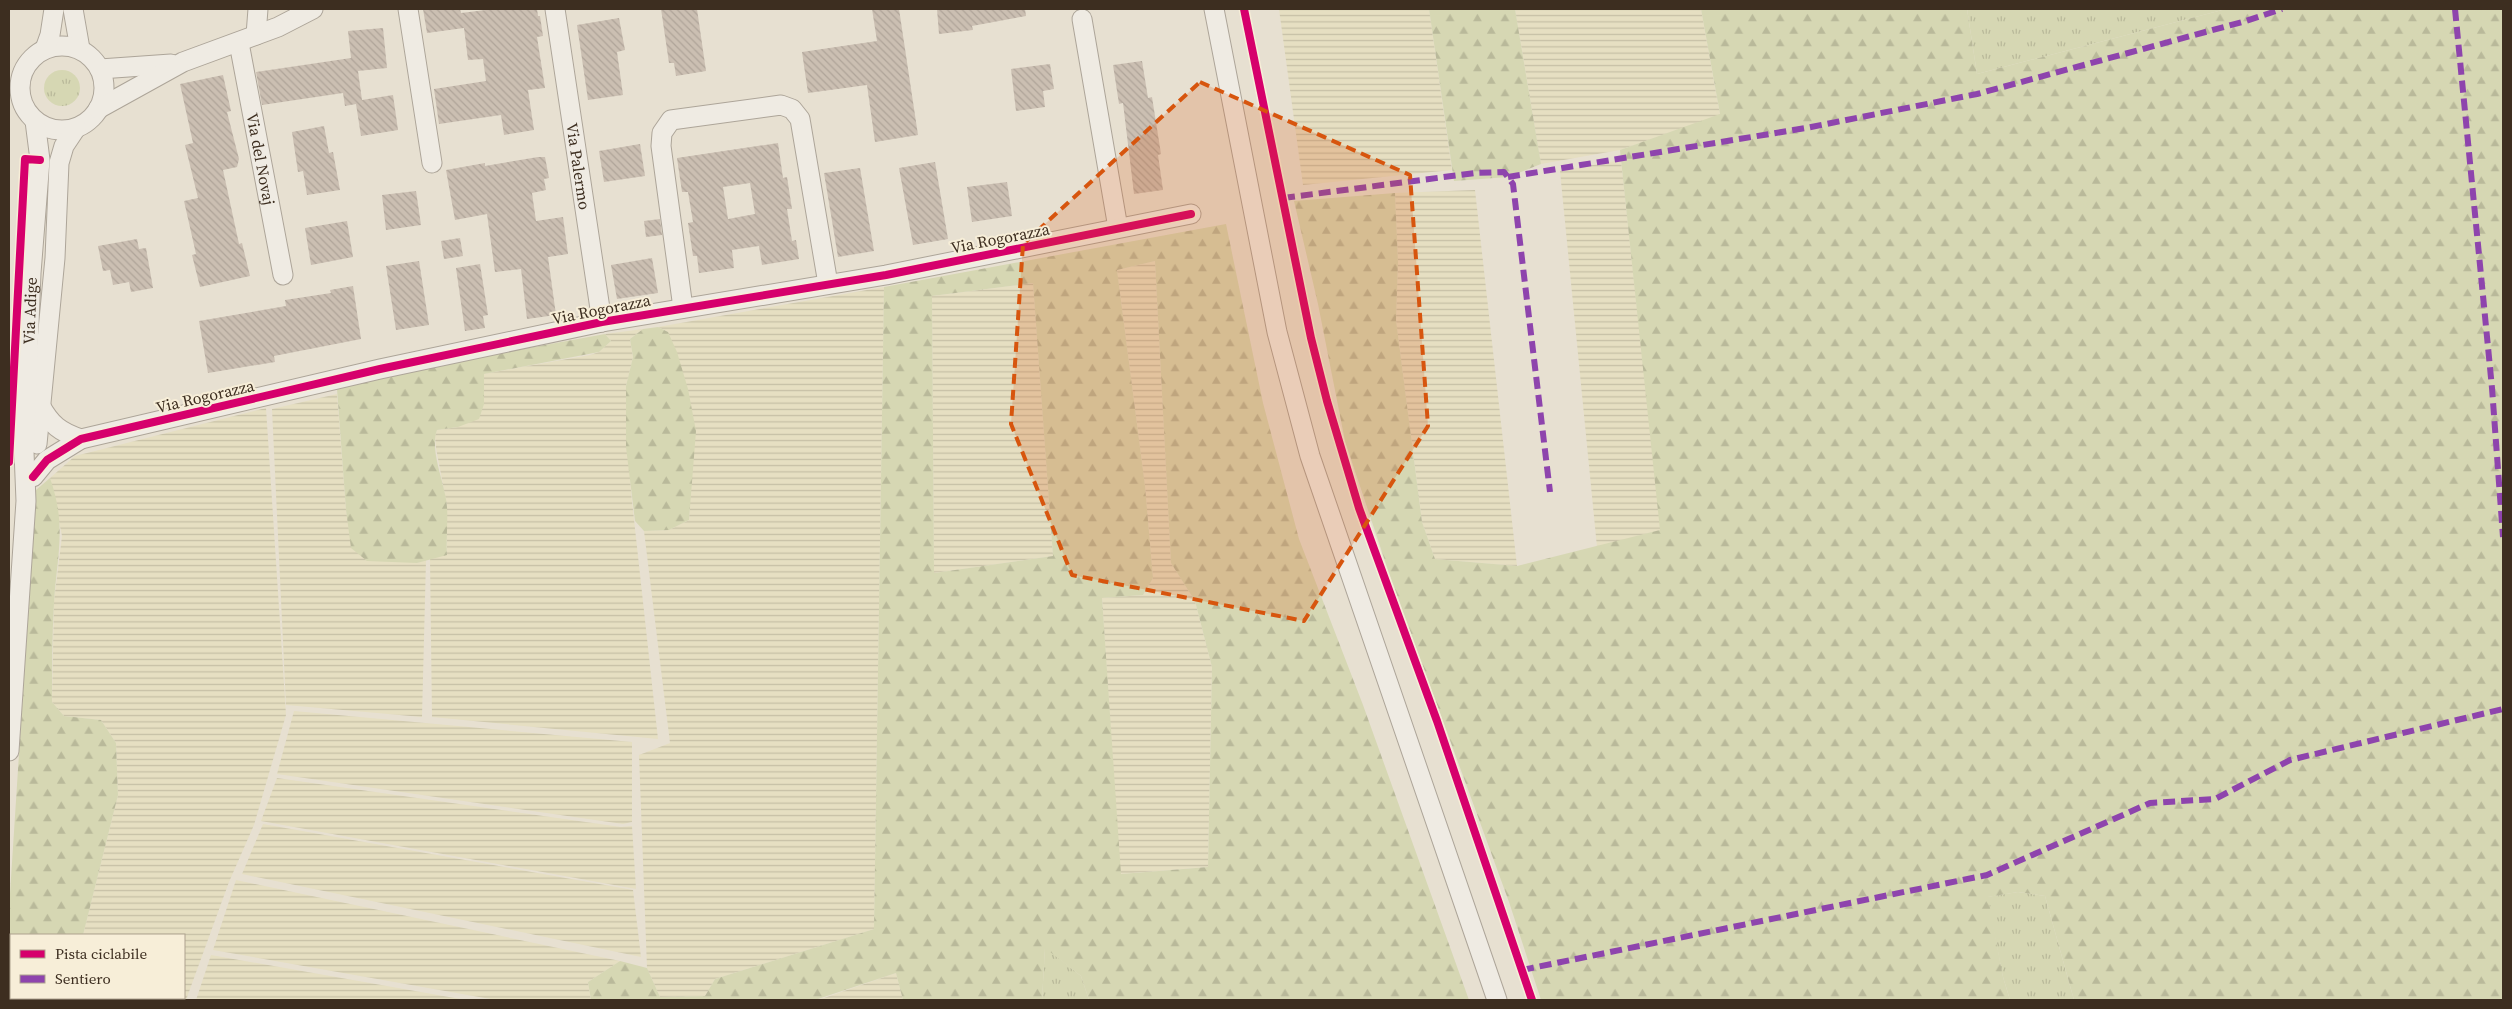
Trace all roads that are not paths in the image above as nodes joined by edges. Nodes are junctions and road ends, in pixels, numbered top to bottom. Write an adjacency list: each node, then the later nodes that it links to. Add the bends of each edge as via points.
1 (54, 9): 10 (street)
2 (72, 9): 11 (street)
3 (258, 9): 9 (street, Via del Novaj)
4 (314, 9): 9 (street)
5 (408, 9): 20 (street)
6 (555, 9): 26 (street, Via Palermo)
7 (1214, 9): 32 (street, via 1277,332 1310,456)
8 (1082, 20): 22 (street)
9 (248, 39): 13 (street); 23 (street, Via del Novaj)
10 (45, 49): 11 (street, via 68,46); 12 (street)
11 (80, 50): 15 (street)
12 (28, 62): 14 (street); 18 (street, via 20,78 19,94)
13 (183, 62): 15 (street); 17 (street)
14 (9, 69)
15 (100, 69): 17 (street, via 104,89)
16 (9, 99): 18 (street)
17 (98, 109): 19 (street)
18 (30, 116): 19 (street, via 48,128); 30 (street, Via Adige, via 40,160 31,274 24,452)
19 (76, 128): 27 (street, Via Adige, via 58,162 55,258)
20 (432, 163)
21 (1191, 214): 22 (street, Via Rogorazza)
22 (1118, 228): 24 (street, Via Rogorazza)
23 (283, 275)
24 (828, 284): 25 (street, Via Rogorazza); 25 (street, via 800,118 792,109 781,105 671,120 662,133 661,146)
25 (683, 308): 26 (street, Via Rogorazza)
26 (602, 322): 28 (street, Via Rogorazza, via 380,369)
27 (40, 405): 28 (street, via 49,421 66,434); 29 (street, Via Adige)
28 (81, 439): 29 (street, Via Rogorazza, via 47,460)
29 (34, 477): 30 (street, Via Adige)
30 (26, 501): 31 (street, Via Adige)
31 (9, 751)
32 (1497, 1000)

